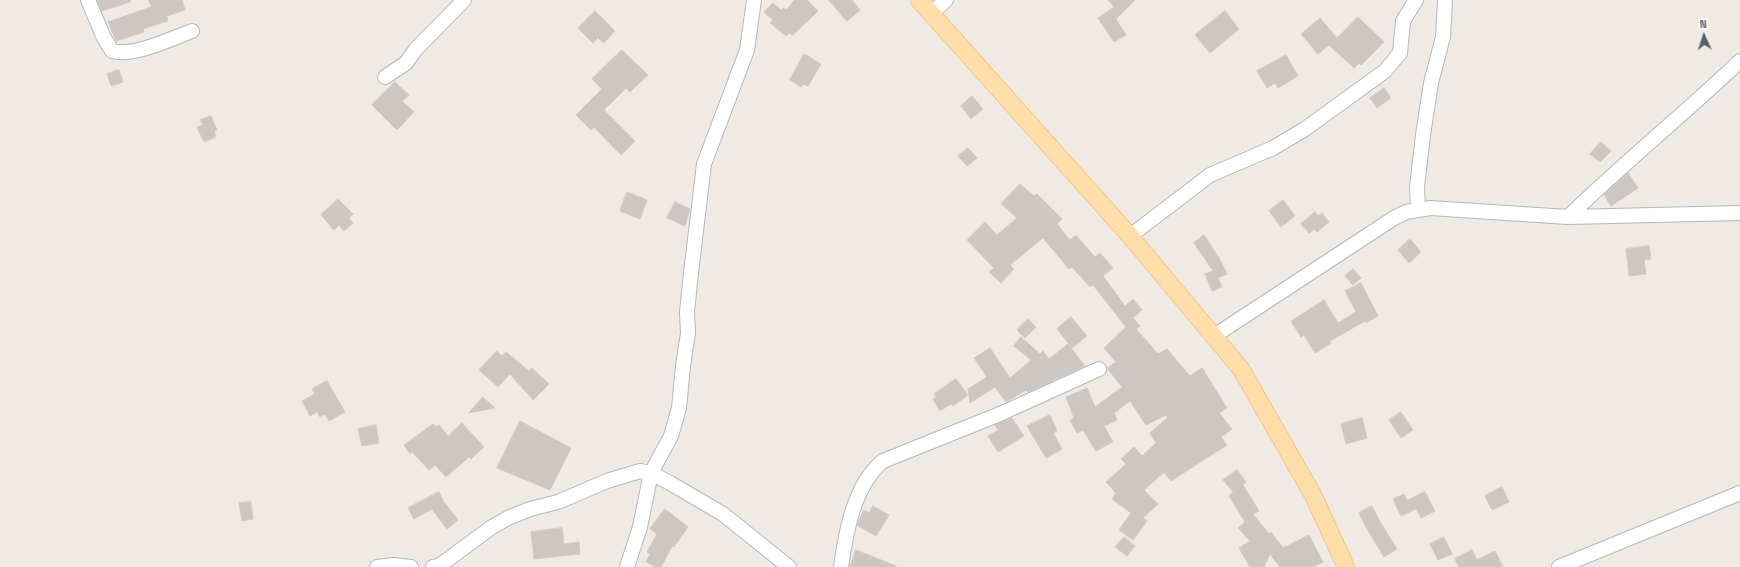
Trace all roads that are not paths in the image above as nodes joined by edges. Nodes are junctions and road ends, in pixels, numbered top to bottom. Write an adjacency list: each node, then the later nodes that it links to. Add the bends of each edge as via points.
1 (88, 0): 9 (street, via 112,51 120,53 136,50)
2 (464, 0): 11 (street, via 416,49 406,63)
3 (754, 0): 18 (street, via 746,50 704,164 690,281 688,333 679,408 671,436)
4 (920, 0): 8 (main road)
5 (946, 0): 8 (street)
6 (1416, 0): 15 (street, via 1403,21 1400,53 1385,71 1305,129 1210,175)
7 (1445, 0): 12 (street, via 1443,37 1431,83 1423,135 1417,187)
8 (932, 13): 15 (main road)
9 (192, 31)
10 (1740, 61): 14 (street)
11 (385, 77)
12 (1418, 208): 14 (street); 16 (street, via 1394,218)
13 (1740, 213): 14 (street)
14 (1568, 216)
15 (1130, 236): 16 (main road)
16 (1214, 336): 26 (main road, via 1241,369 1309,488)
17 (1099, 368): 25 (street, via 1000,414 883,460 873,468 858,497 844,541)
18 (651, 473): 22 (street, via 634,472 558,502 508,518 439,566); 23 (street, via 640,527); 24 (street, via 723,514)
19 (1740, 494): 27 (street)
20 (377, 567): 21 (street)
21 (411, 567)
22 (433, 567)
23 (627, 567)
24 (789, 567)
25 (841, 567)
26 (1346, 567)
27 (1559, 567)

